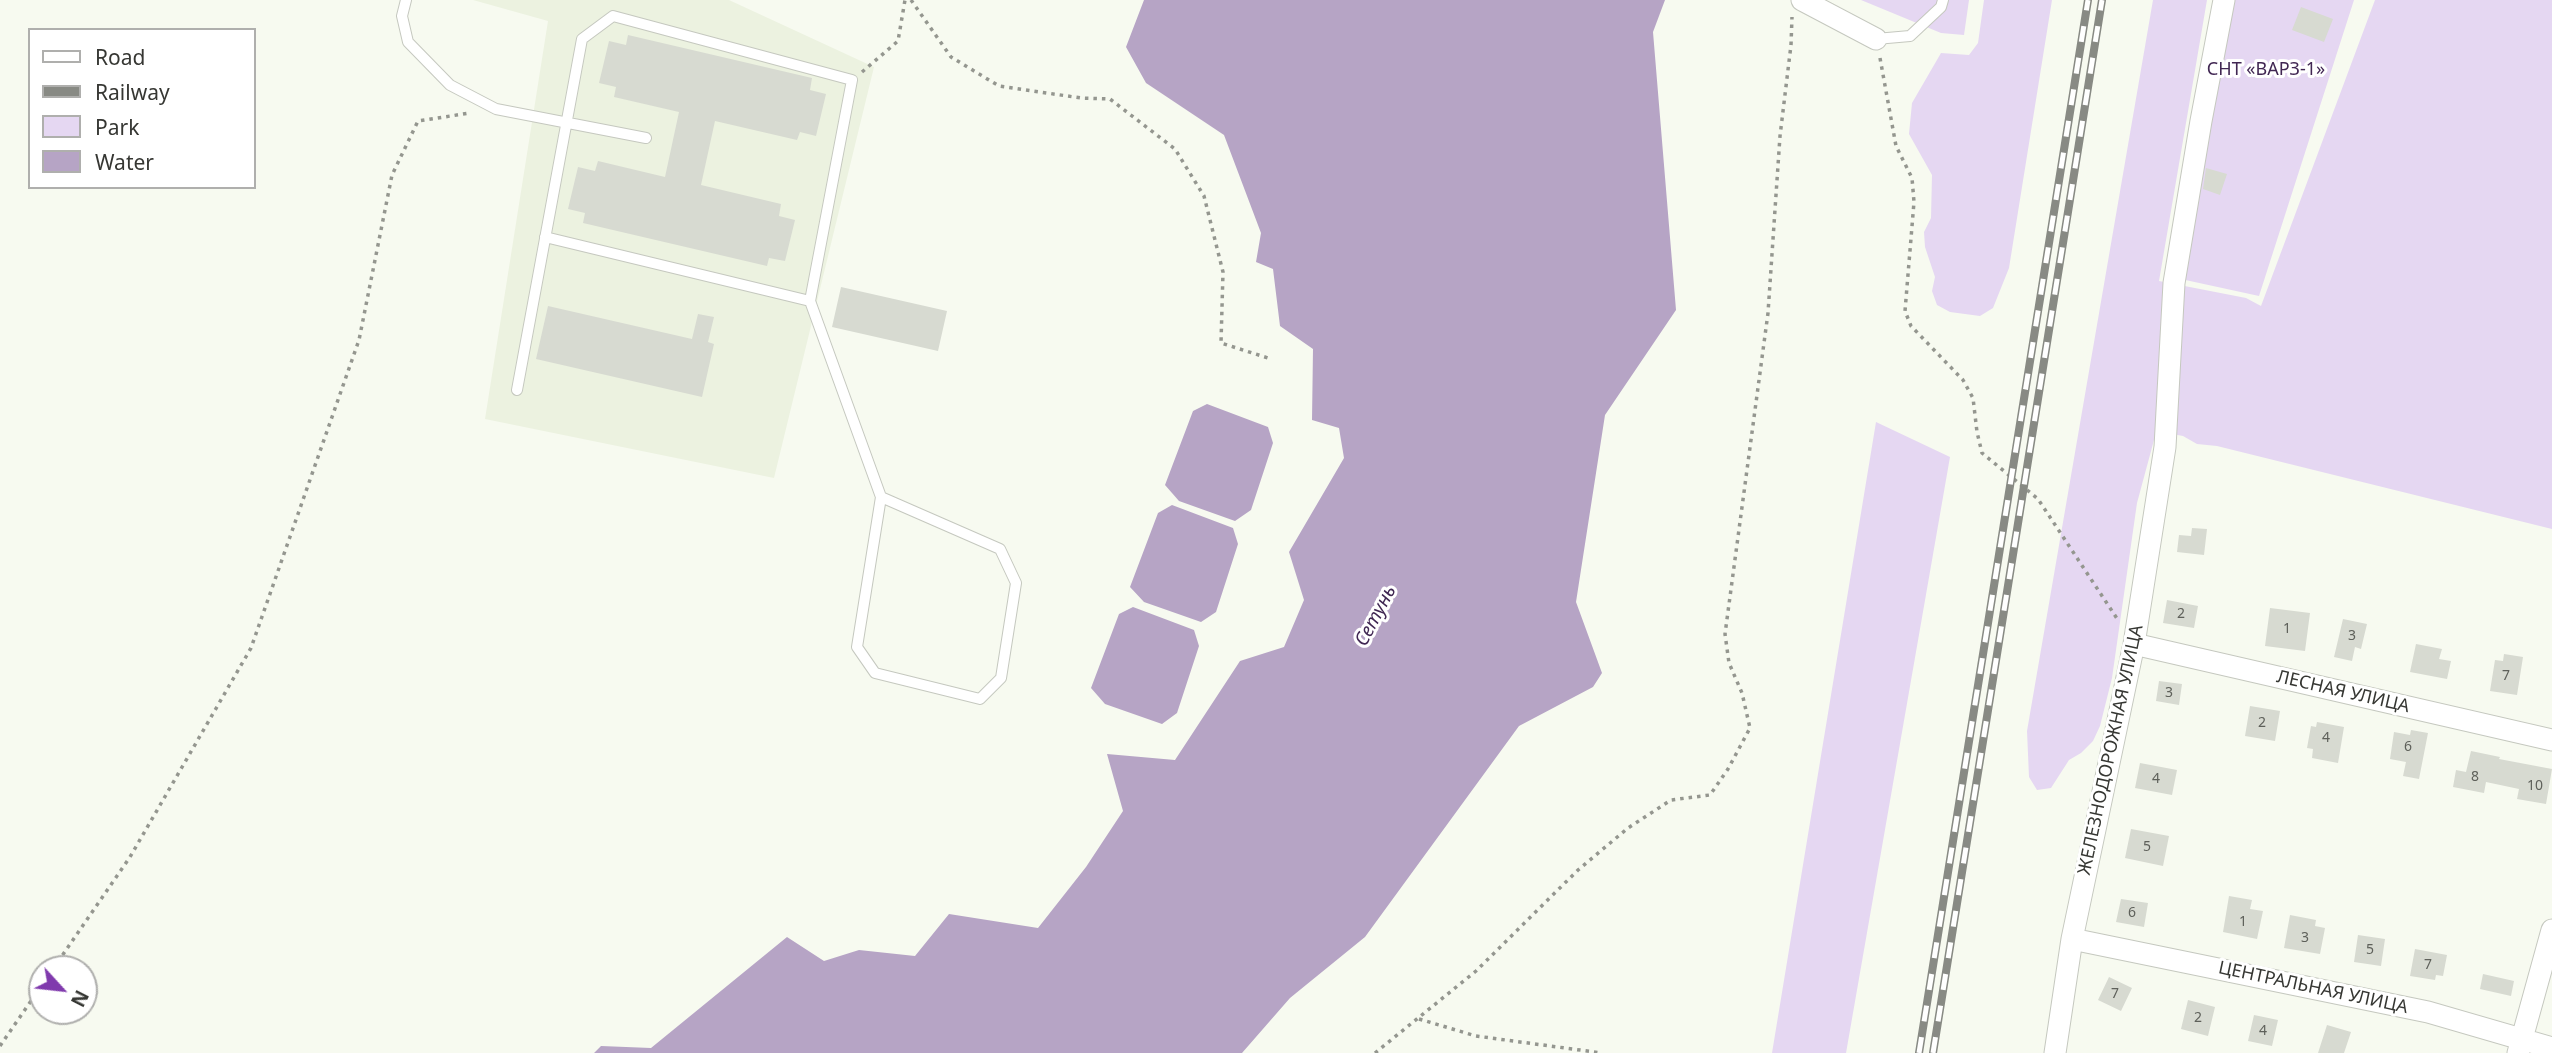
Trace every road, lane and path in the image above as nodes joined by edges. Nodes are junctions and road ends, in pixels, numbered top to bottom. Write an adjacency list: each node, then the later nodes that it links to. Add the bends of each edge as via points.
1 (406, 0): 9 (lane, via 402,16 408,42 450,85)
2 (905, 0): 8 (path, via 898,41)
3 (911, 0): 14 (path, via 951,57 999,86 1110,99 1175,149 1204,196 1220,259 1221,343)
4 (1943, 0): 7 (lane, via 1910,36)
5 (2224, 0): 17 (street, ЖЕЛЕЗНОДОРОЖНАЯ УЛИЦА, via 2174,282 2165,447)
6 (1797, 6): 7 (street); 23 (path, via 1780,136 1768,313 1725,634 1729,663 1750,728 1710,795 1671,800 1628,828)
7 (1876, 39): 17 (path, via 1896,146 1912,178 1905,311 1911,327 1963,380 1973,398 1982,453 2038,499)
8 (852, 80): 10 (lane, via 613,16 582,39); 13 (lane)
9 (496, 109): 10 (lane); 21 (path, via 418,121 392,175 359,340 251,648 130,857)
10 (567, 122): 11 (lane); 12 (lane)
11 (646, 138)
12 (545, 237): 13 (lane); 15 (lane)
13 (810, 301): 16 (lane)
14 (1268, 358)
15 (517, 390)
16 (880, 497): 16 (lane, via 857,647 876,673 980,699 1002,678 1016,583 1000,549)
17 (2134, 645): 18 (street, ЛЕСНАЯ УЛИЦА); 20 (street, ЖЕЛЕЗНОДОРОЖНАЯ УЛИЦА)
18 (2552, 740)
19 (2552, 930): 25 (street)
20 (2072, 939): 25 (street, ЦЕНТРАЛЬНАЯ УЛИЦА, via 2428,1012); 29 (street, ЖЕЛЕЗНОДОРОЖНАЯ УЛИЦА)
21 (63, 955)
22 (28, 1005): 24 (path)
23 (1419, 1019): 27 (path); 28 (path, via 1476,1036)
24 (0, 1046)
25 (2520, 1046): 26 (street, ЦЕНТРАЛЬНАЯ УЛИЦА)
26 (2552, 1048)
27 (1375, 1053)
28 (1601, 1053)
29 (2055, 1053)

